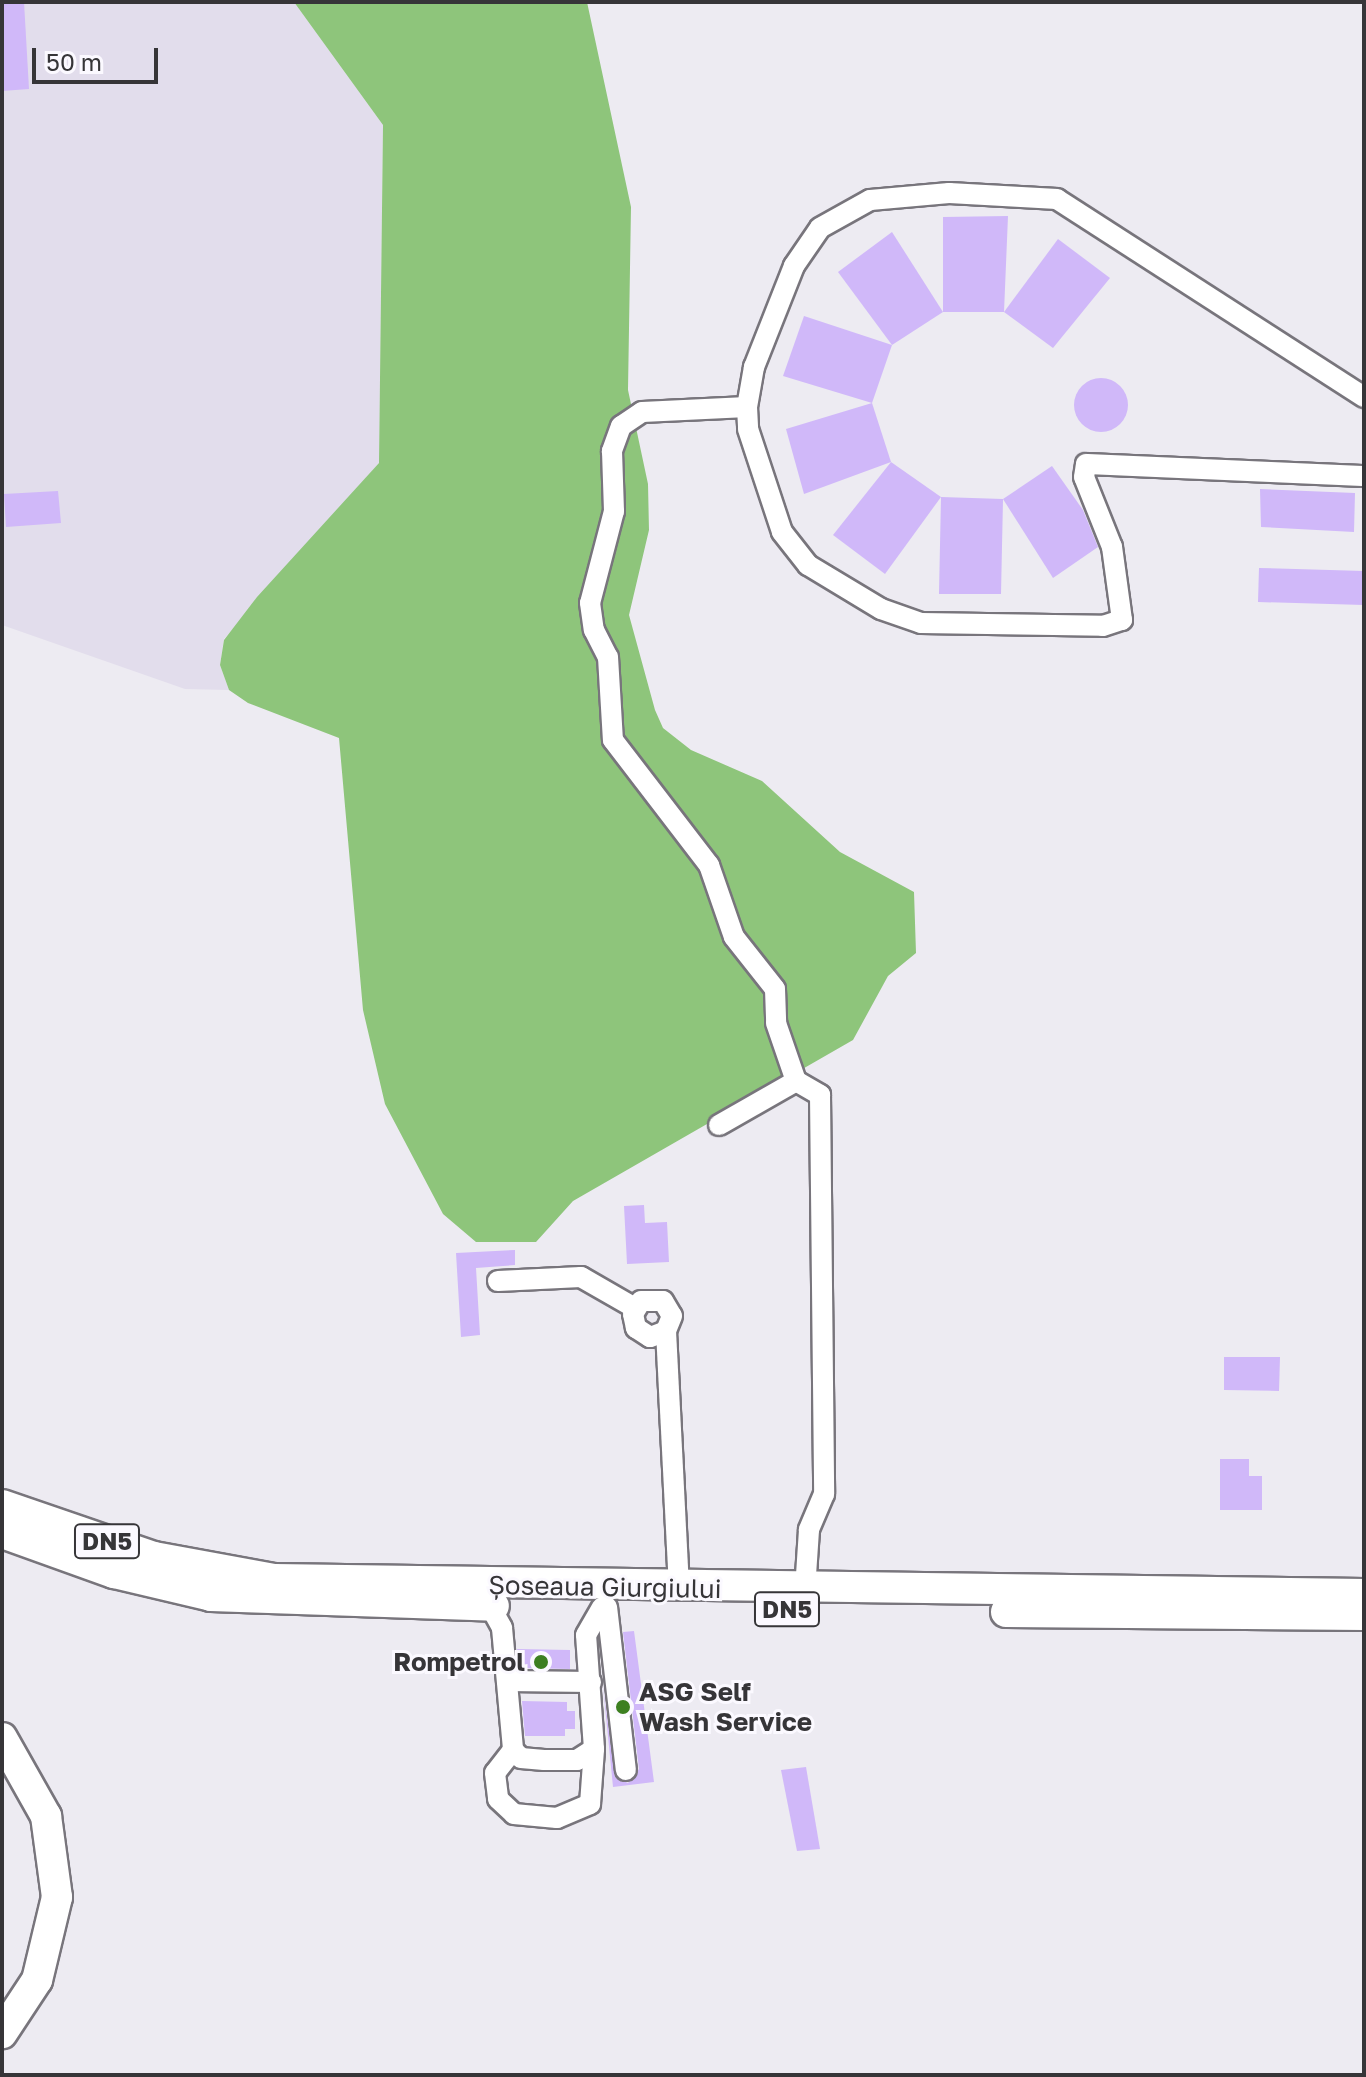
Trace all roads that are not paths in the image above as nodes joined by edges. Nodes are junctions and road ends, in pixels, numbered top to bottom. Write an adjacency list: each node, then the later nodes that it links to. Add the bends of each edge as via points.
1 (1364, 397): 2 (lane, via 1057,199 949,193 870,200 820,228 794,266 754,367)
2 (747, 407): 3 (lane, via 748,429 782,532 808,565 881,609 921,623 1103,626 1122,620 1112,547 1084,477 1086,464); 4 (lane, via 642,412 621,426 612,451 614,511 590,603 594,630 608,657 613,740 709,865 734,937 775,989 776,1023)
3 (1364, 476)
4 (796, 1081): 5 (lane); 12 (lane, via 817,1089 822,1123 824,1494 809,1530)
5 (719, 1125)
6 (498, 1281): 7 (lane, via 581,1277)
7 (635, 1308): 8 (lane, via 633,1322 643,1335); 8 (lane, via 644,1299 663,1301 672,1316)
8 (666, 1331): 11 (lane)
9 (2, 1505): 11 (highway, Șoseaua Giurgiului / DN5, via 154,1557 247,1577)
10 (2, 1533): 14 (highway, Șoseaua Giurgiului / DN5, via 114,1573 211,1596)
11 (679, 1589): 12 (highway, Șoseaua Giurgiului / DN5)
12 (805, 1590): 13 (highway, Șoseaua Giurgiului / DN5)
13 (1364, 1594)
14 (490, 1606): 15 (highway, Șoseaua Giurgiului / DN5); 17 (lane, via 502,1628)
15 (605, 1607): 16 (highway, Șoseaua Giurgiului / DN5); 18 (lane, via 587,1624); 22 (lane)
16 (1364, 1615)
17 (507, 1681): 18 (lane); 21 (lane)
18 (591, 1682): 20 (lane)
19 (2, 1738): 23 (highway, via 46,1816 57,1897 37,1980)
20 (594, 1749): 21 (lane, via 577,1760 521,1758); 21 (lane, via 590,1804 557,1818 514,1814 498,1799 495,1773)
21 (513, 1750)
22 (626, 1770)
23 (2, 2033)

